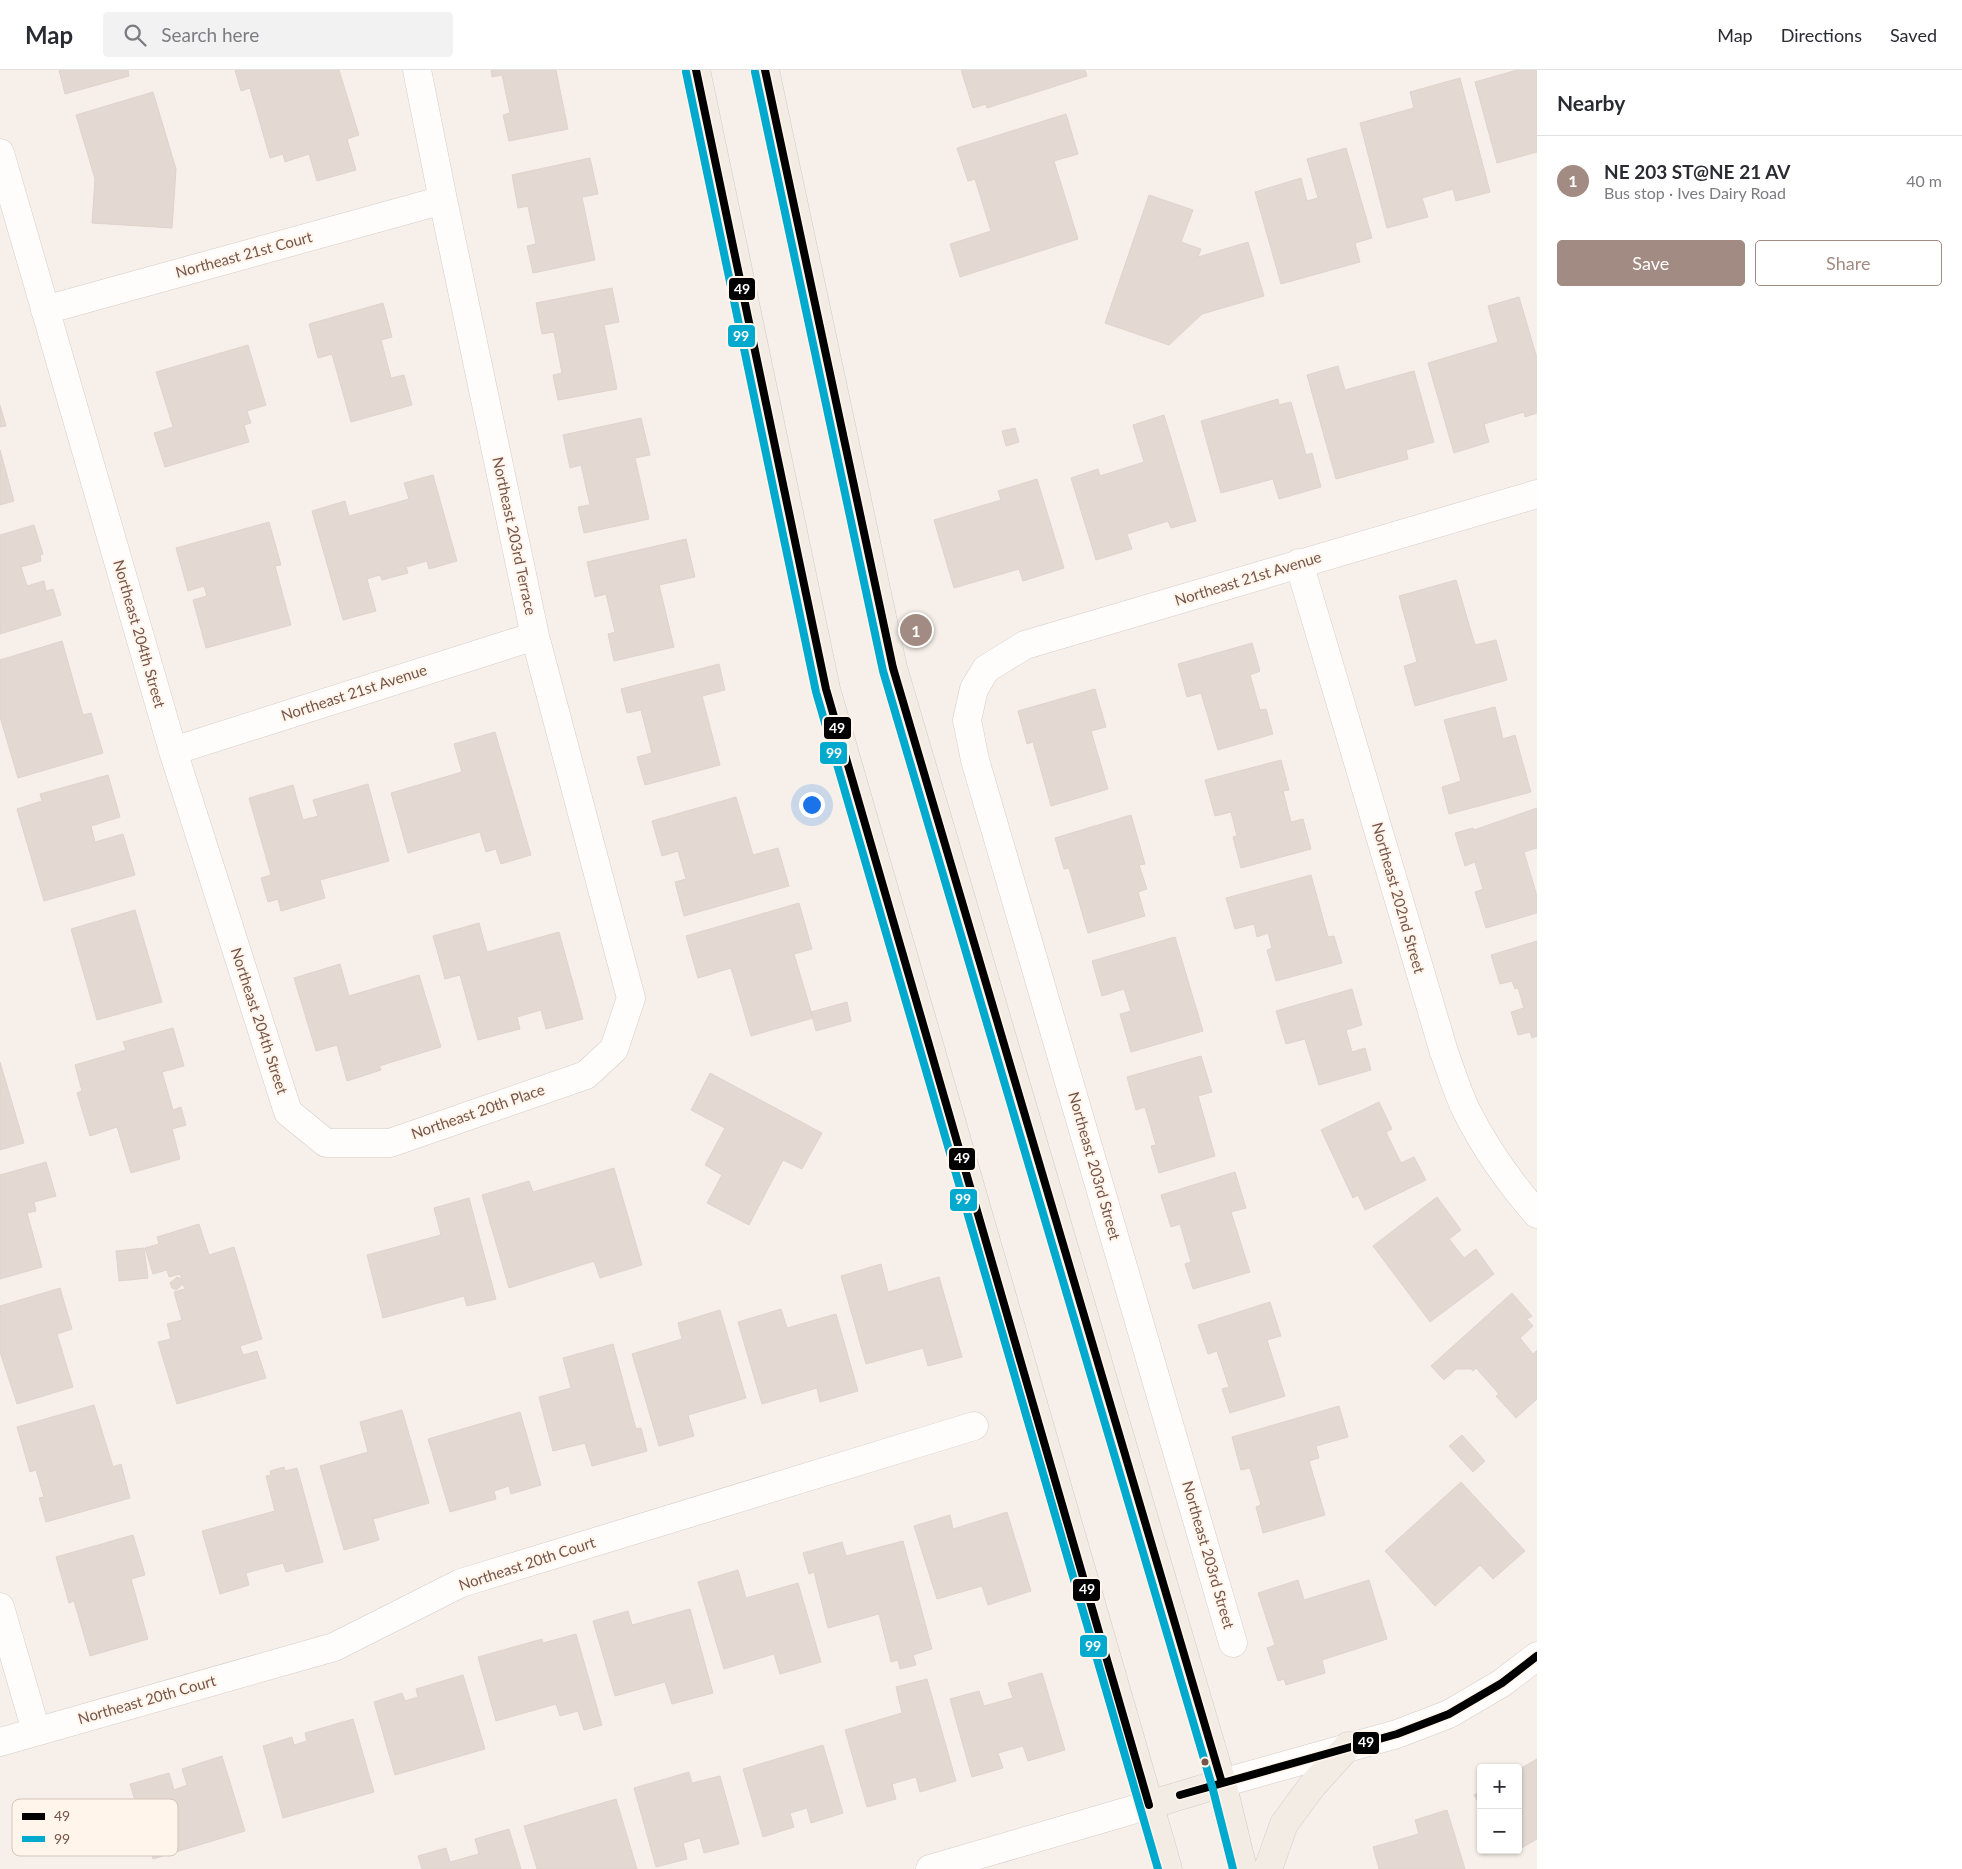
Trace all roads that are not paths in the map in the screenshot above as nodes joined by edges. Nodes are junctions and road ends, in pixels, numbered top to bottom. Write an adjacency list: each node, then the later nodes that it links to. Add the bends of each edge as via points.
1 (417, 70): 5 (street, Northeast 203rd Terrace)
2 (696, 70): 23 (main road, via 826,689)
3 (766, 70): 22 (main road, via 893,668)
4 (0, 153): 6 (street, Northeast 204th Street)
5 (442, 200): 6 (street, Northeast 21st Court); 9 (street, Northeast 203rd Terrace)
6 (45, 310): 11 (street, Northeast 204th Street)
7 (1537, 494): 8 (street, Northeast 21st Avenue)
8 (1299, 563): 10 (street, Northeast 21st Avenue, via 1025,645 986,669); 14 (street, Northeast 202nd Street, via 1444,1052 1465,1108 1484,1144)
9 (535, 636): 11 (street, Northeast 21st Avenue); 12 (street, Northeast 203rd Terrace)
10 (974, 688): 17 (street, Northeast 203rd Street, via 967,720 975,760)
11 (173, 751): 13 (street, Northeast 204th Street)
12 (632, 998): 13 (street, Northeast 20th Place, via 614,1049 586,1075 390,1143 326,1143)
13 (288, 1112)
14 (1537, 1214)
15 (974, 1426): 19 (street, Northeast 20th Court, via 461,1583 334,1647)
16 (0, 1608): 19 (street)
17 (1233, 1643)
18 (1537, 1656): 21 (street, via 1502,1683 1449,1714 1397,1734)
19 (36, 1731): 20 (street, Northeast 20th Court)
20 (0, 1742)
21 (1348, 1746): 22 (street); 27 (main road, via 1284,1824)
22 (1222, 1782): 23 (main road); 26 (main road)
23 (1149, 1805): 24 (street); 25 (main road)
24 (930, 1869)
25 (1168, 1869)
26 (1243, 1869)
27 (1268, 1869)

